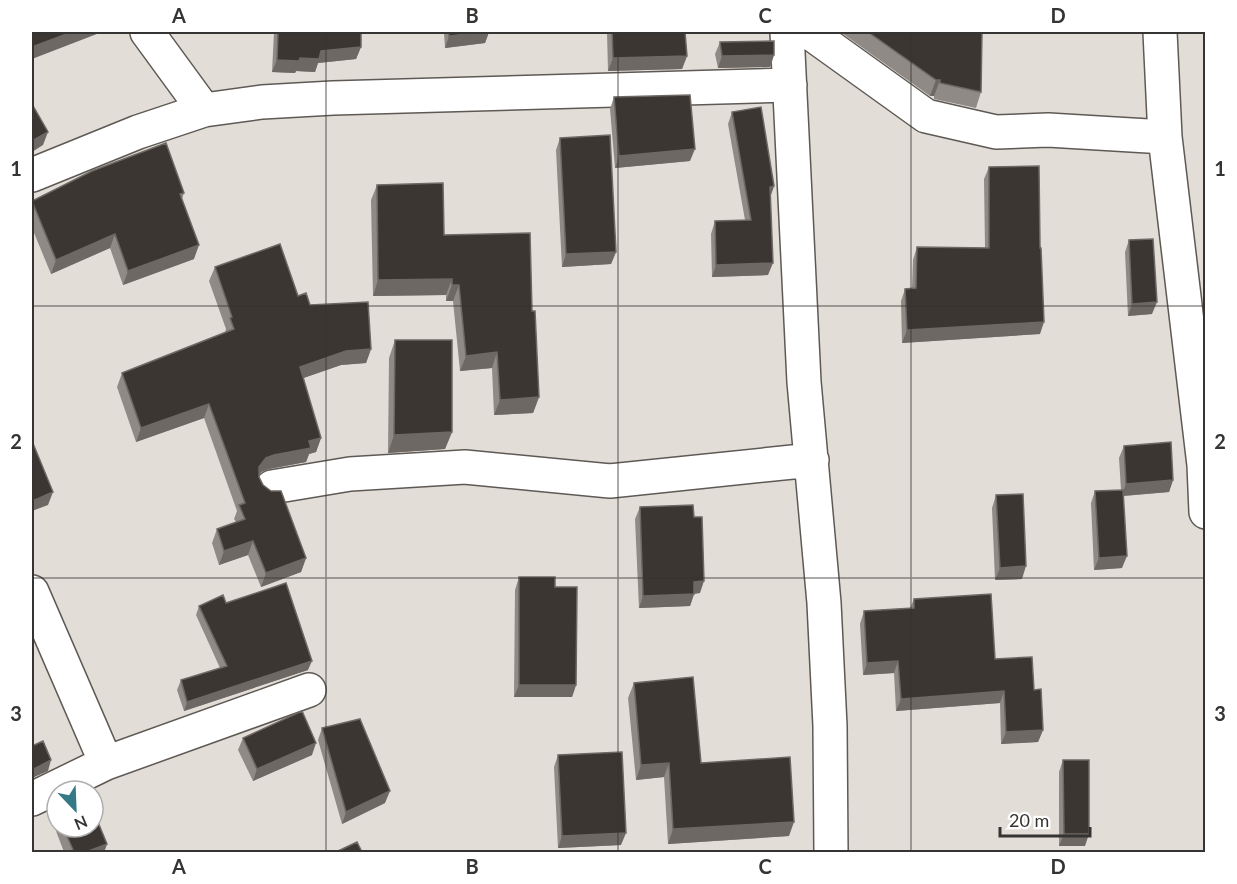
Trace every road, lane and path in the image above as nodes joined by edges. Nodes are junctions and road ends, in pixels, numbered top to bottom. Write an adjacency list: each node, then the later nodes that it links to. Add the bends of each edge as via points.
1 (147, 32): 6 (street)
2 (787, 32): 5 (street)
3 (809, 32): 7 (street, via 926,116 996,132 1048,130)
4 (1160, 32): 7 (street)
5 (790, 85): 6 (street, via 333,98); 9 (street, via 804,382)
6 (204, 110): 8 (street)
7 (1165, 137): 10 (street)
8 (32, 175)
9 (812, 460): 11 (street, via 610,481 465,467 350,474); 17 (street, via 825,614)
10 (1205, 465): 12 (street)
11 (272, 487)
12 (1206, 512)
13 (32, 592): 15 (street)
14 (309, 690): 15 (street)
15 (106, 763): 16 (street)
16 (32, 799)
17 (831, 852)

